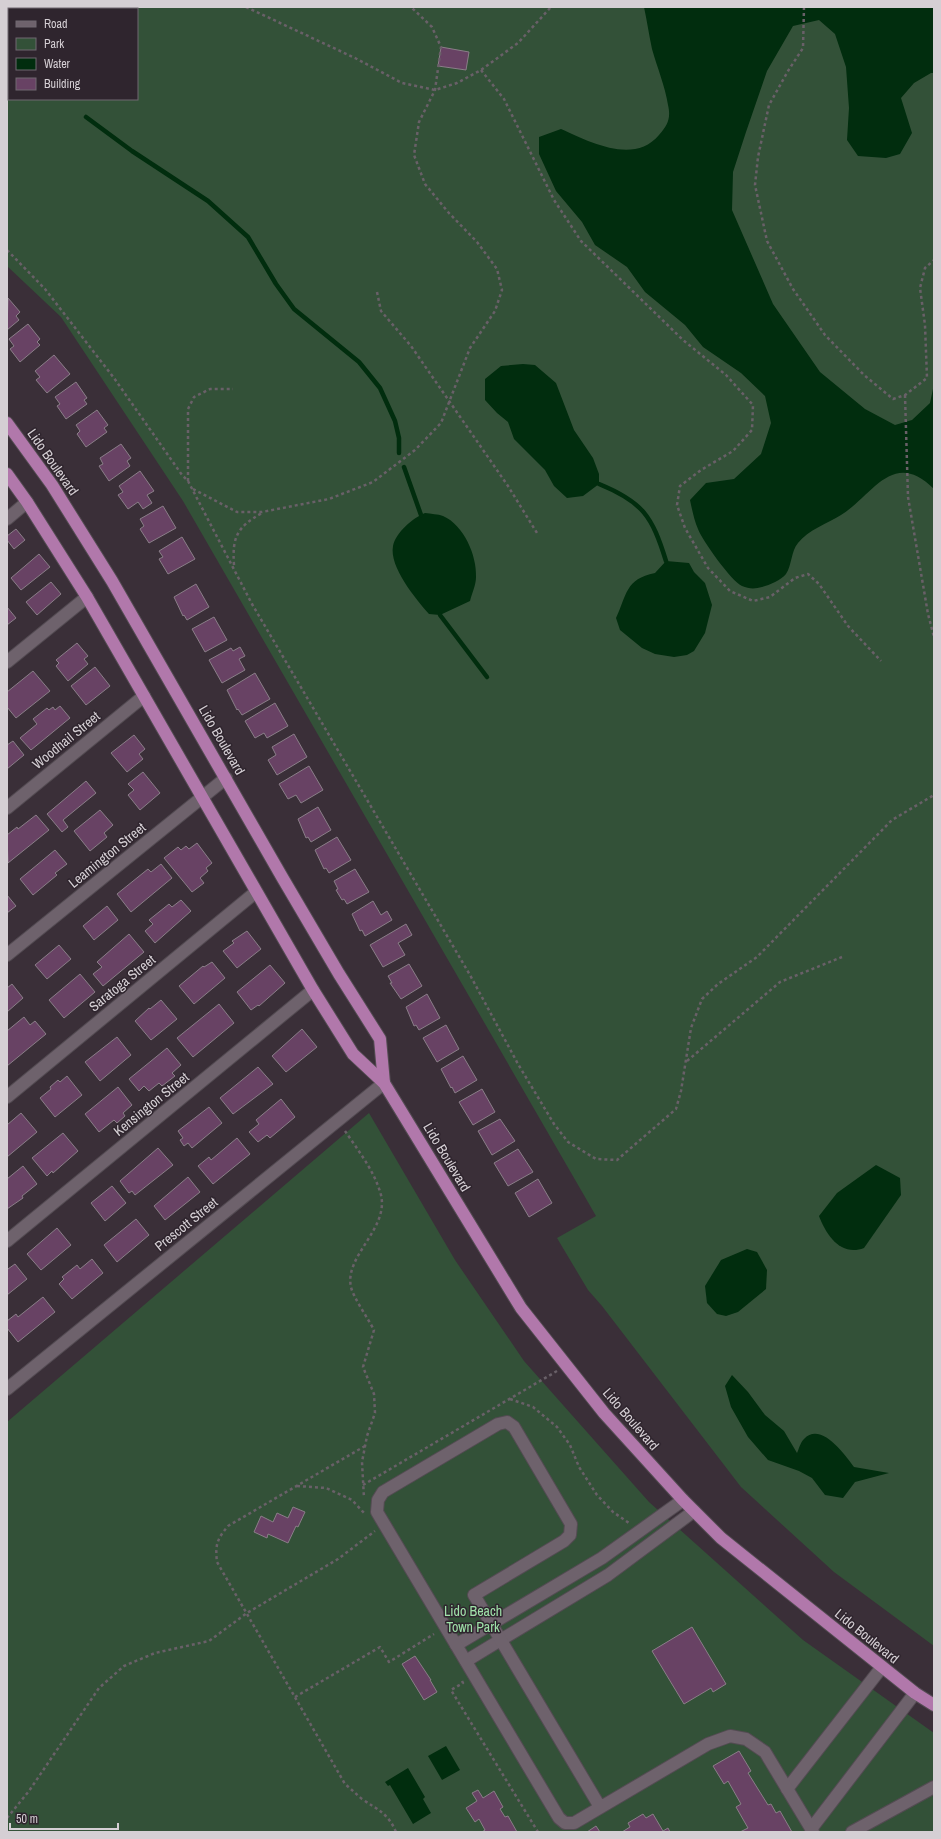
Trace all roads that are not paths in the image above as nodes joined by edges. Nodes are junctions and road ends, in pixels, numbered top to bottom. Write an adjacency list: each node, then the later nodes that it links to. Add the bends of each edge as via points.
1 (7, 423): 8 (highway, Lido Boulevard, via 52,485 112,581)
2 (7, 474): 3 (highway, Lido Boulevard)
3 (27, 502): 4 (street); 5 (highway, Lido Boulevard)
4 (7, 519)
5 (87, 597): 6 (street); 7 (highway, Lido Boulevard)
6 (7, 662)
7 (144, 696): 9 (highway, Lido Boulevard); 10 (street, Woodhail Street)
8 (226, 778): 9 (street, Leamington Street); 14 (highway, Lido Boulevard, via 339,974 380,1039)
9 (203, 796): 11 (highway, Lido Boulevard); 12 (street, Leamington Street)
10 (7, 808)
11 (256, 892): 13 (highway, Lido Boulevard); 15 (street, Saratoga Street)
12 (7, 955)
13 (314, 990): 14 (highway, Lido Boulevard, via 353,1054); 16 (street, Kensington Street)
14 (384, 1083): 17 (street, Prescott Street); 18 (highway, Lido Boulevard, via 521,1308 604,1412)
15 (7, 1097)
16 (7, 1241)
17 (7, 1389)
18 (684, 1500): 19 (highway, Lido Boulevard); 20 (street, via 602,1558)
19 (694, 1511): 21 (street, via 608,1575); 24 (highway, Lido Boulevard, via 721,1538)
20 (492, 1624): 21 (street); 22 (street); 22 (street, via 474,1595 564,1541 570,1535 571,1524 514,1427 507,1422 498,1424 383,1492 378,1500 377,1512)
21 (501, 1640): 23 (street); 29 (street)
22 (456, 1645): 23 (street)
23 (466, 1661): 29 (street, via 559,1818 565,1823 574,1823)
24 (882, 1667): 25 (highway, Lido Boulevard); 28 (street)
25 (914, 1693): 26 (highway, Lido Boulevard); 30 (street)
26 (934, 1705)
27 (934, 1787): 31 (street)
28 (787, 1788): 29 (street, via 765,1752 746,1739 730,1736 708,1744); 30 (street)
29 (600, 1807)
30 (812, 1830)
31 (852, 1832)

